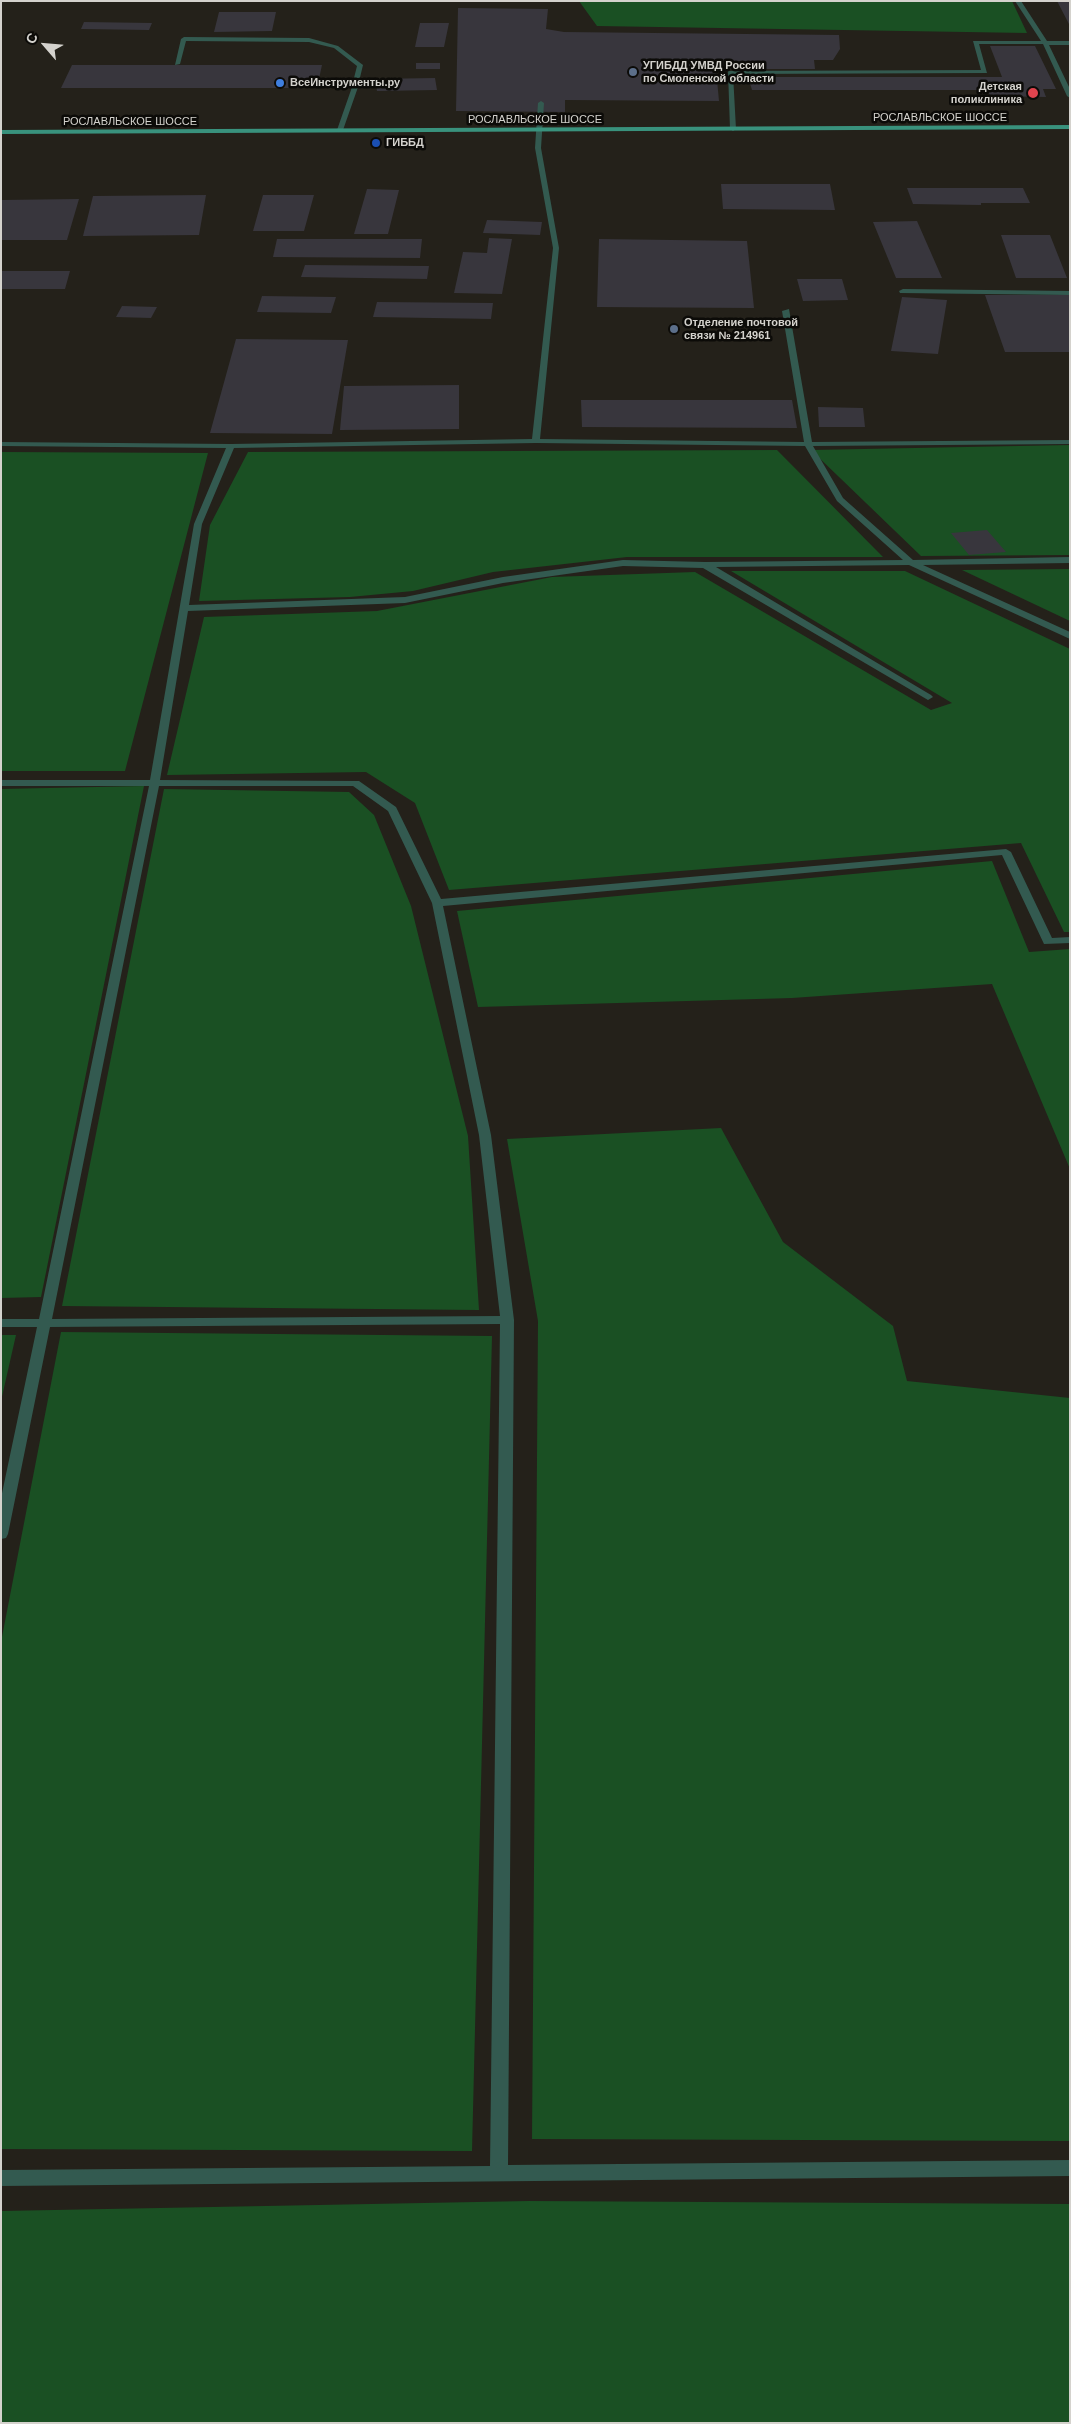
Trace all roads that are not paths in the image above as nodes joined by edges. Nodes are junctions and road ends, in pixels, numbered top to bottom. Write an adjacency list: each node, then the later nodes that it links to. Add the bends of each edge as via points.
1 (1018, 1): 3 (lane)
2 (1070, 43): 3 (lane)
3 (1045, 44): 5 (lane); 8 (lane, via 975,42 985,72 730,72)
4 (177, 64): 9 (lane, via 184,39 309,40 336,47 360,64)
5 (1070, 96)
6 (541, 103): 10 (lane)
7 (1070, 127): 8 (main road, РОСЛАВЛЬСКОЕ ШОССЕ)
8 (733, 129): 10 (main road, РОСЛАВЛЬСКОЕ ШОССЕ)
9 (340, 130): 10 (main road, РОСЛАВЛЬСКОЕ ШОССЕ); 11 (main road, РОСЛАВЛЬСКОЕ ШОССЕ)
10 (541, 130): 15 (lane, via 538,148 556,248)
11 (1, 132)
12 (903, 291): 13 (lane)
13 (1070, 292)
14 (786, 311): 18 (lane)
15 (536, 441): 18 (lane); 19 (lane)
16 (1070, 442): 18 (lane)
17 (1, 444): 19 (lane)
18 (808, 444): 21 (lane, via 840,499)
19 (231, 446): 23 (lane, via 198,524)
20 (1070, 560): 21 (lane)
21 (912, 562): 22 (lane); 24 (lane)
22 (705, 565): 23 (lane, via 623,563 504,580 405,600); 25 (lane)
23 (185, 608): 26 (lane)
24 (1070, 636)
25 (928, 697)
26 (155, 782): 27 (lane); 28 (lane, via 355,783 392,809); 31 (lane)
27 (1, 783)
28 (437, 902): 29 (lane, via 1006,852 1048,942); 30 (lane, via 485,1135)
29 (1070, 940)
30 (507, 1320): 31 (lane); 35 (lane)
31 (43, 1322): 32 (lane); 33 (lane)
32 (1, 1323)
33 (1, 1534)
34 (1070, 2168): 35 (lane)
35 (499, 2173): 36 (lane)
36 (1, 2178)

